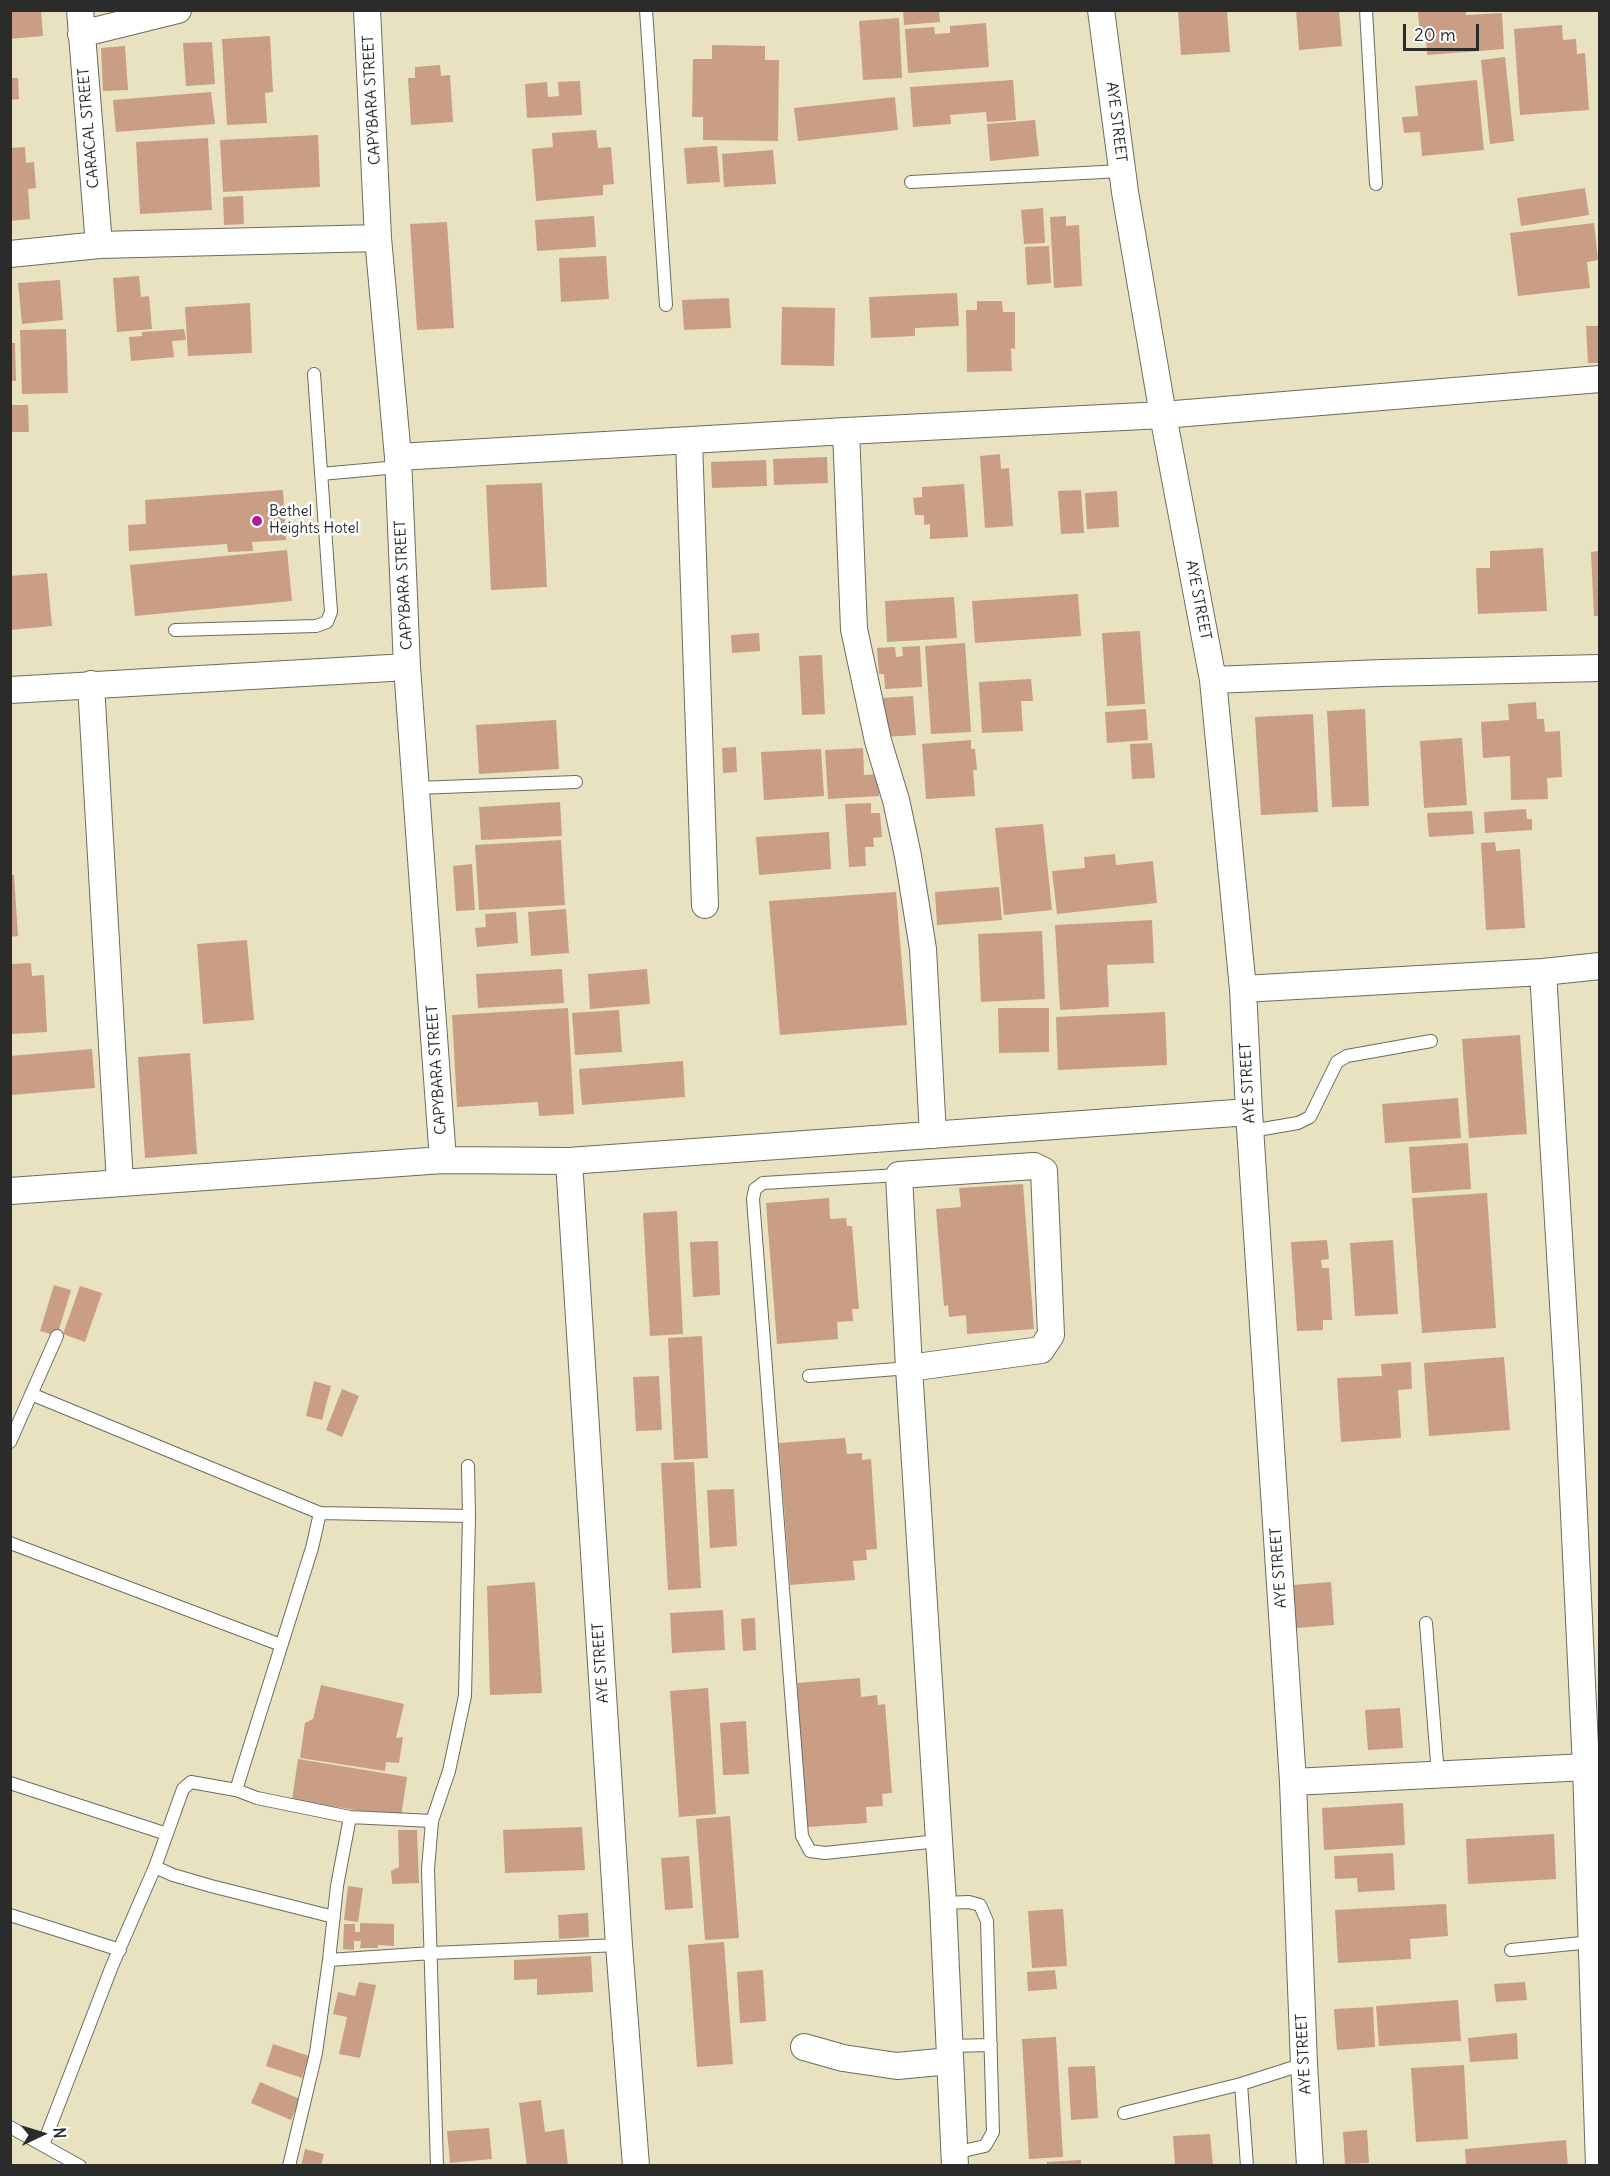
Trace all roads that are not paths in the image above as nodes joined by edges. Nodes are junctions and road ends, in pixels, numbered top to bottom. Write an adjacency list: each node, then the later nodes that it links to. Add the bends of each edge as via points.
1 (178, 10): 6 (street)
2 (367, 10): 10 (street, CAPYBARA STREET)
3 (646, 10): 13 (lane)
4 (1101, 10): 7 (street, AYE STREET)
5 (1366, 10): 9 (lane)
6 (81, 22): 11 (street, CARACAL STREET)
7 (1122, 171): 8 (lane); 16 (street, AYE STREET)
8 (911, 182)
9 (1376, 184)
10 (378, 238): 11 (street); 19 (street, CAPYBARA STREET)
11 (99, 245): 12 (street)
12 (10, 254)
13 (666, 305)
14 (314, 374): 20 (lane)
15 (1599, 379): 16 (street)
16 (1163, 415): 17 (street); 24 (street, AYE STREET)
17 (846, 431): 18 (street); 35 (street, via 854,629 878,741 896,800 923,949)
18 (689, 441): 19 (street); 29 (street)
19 (398, 462): 20 (lane); 22 (street, CAPYBARA STREET)
20 (321, 474): 21 (lane, via 331,612 327,622 316,626)
21 (175, 630)
22 (408, 667): 25 (street); 28 (street, CAPYBARA STREET)
23 (1599, 668): 24 (street)
24 (1213, 680): 32 (street, AYE STREET)
25 (91, 684): 26 (street); 39 (street)
26 (10, 690)
27 (576, 782): 28 (lane)
28 (416, 788): 36 (street, CAPYBARA STREET)
29 (705, 905)
30 (1599, 966): 31 (street)
31 (1543, 972): 32 (street); 52 (street)
32 (1243, 990): 34 (street, AYE STREET)
33 (1431, 1041): 34 (lane, via 1347,1056 1337,1062 1310,1117 1298,1124)
34 (1250, 1121): 35 (street); 54 (street, AYE STREET)
35 (933, 1134): 37 (street)
36 (443, 1160): 37 (street); 39 (street)
37 (569, 1161): 66 (street, AYE STREET)
38 (899, 1175): 42 (street); 42 (street, via 1034,1166 1044,1171 1051,1335 1041,1350); 60 (lane, via 763,1183 755,1189 753,1199 802,1836 810,1851 825,1853)
39 (120, 1183): 40 (street)
40 (10, 1191)
41 (57, 1336): 44 (lane)
42 (909, 1368): 43 (lane); 60 (street)
43 (809, 1376)
44 (31, 1394): 45 (lane); 47 (lane)
45 (10, 1442)
46 (468, 1466): 48 (lane)
47 (320, 1513): 48 (lane); 51 (lane)
48 (469, 1516): 58 (lane, via 465,1696 449,1771)
49 (10, 1543): 51 (lane)
50 (1426, 1623): 53 (lane)
51 (282, 1645): 56 (lane)
52 (1586, 1767): 53 (street); 65 (street)
53 (1438, 1775): 54 (street)
54 (1293, 1782): 74 (street, AYE STREET)
55 (10, 1783): 59 (lane)
56 (236, 1790): 57 (lane); 59 (lane, via 191,1782 183,1789)
57 (350, 1817): 58 (lane); 64 (lane)
58 (432, 1821): 69 (lane, via 428,1869)
59 (166, 1834): 61 (lane)
60 (938, 1841): 62 (street)
61 (155, 1867): 64 (lane, via 211,1886); 67 (lane)
62 (943, 1903): 71 (lane, via 980,1905 987,1921); 73 (street)
63 (10, 1915): 67 (lane)
64 (334, 1917): 70 (lane)
65 (1592, 1942): 68 (lane); 80 (street)
66 (619, 1945): 69 (lane); 84 (street, AYE STREET)
67 (120, 1950): 78 (lane)
68 (1511, 1950)
69 (432, 1953): 70 (lane); 83 (lane)
70 (329, 1960): 82 (lane, via 316,2053)
71 (991, 2045): 73 (lane); 79 (lane, via 993,2132 985,2146)
72 (804, 2047): 73 (street, via 897,2066)
73 (950, 2054): 79 (street)
74 (1304, 2064): 75 (lane); 86 (street, AYE STREET)
75 (1241, 2084): 76 (lane); 85 (lane)
76 (1124, 2114)
77 (10, 2127): 78 (lane)
78 (43, 2145): 81 (lane)
79 (955, 2159)
80 (1599, 2163)
81 (80, 2166)
82 (289, 2166)
83 (437, 2166)
84 (636, 2166)
85 (1247, 2166)
86 (1310, 2166)

